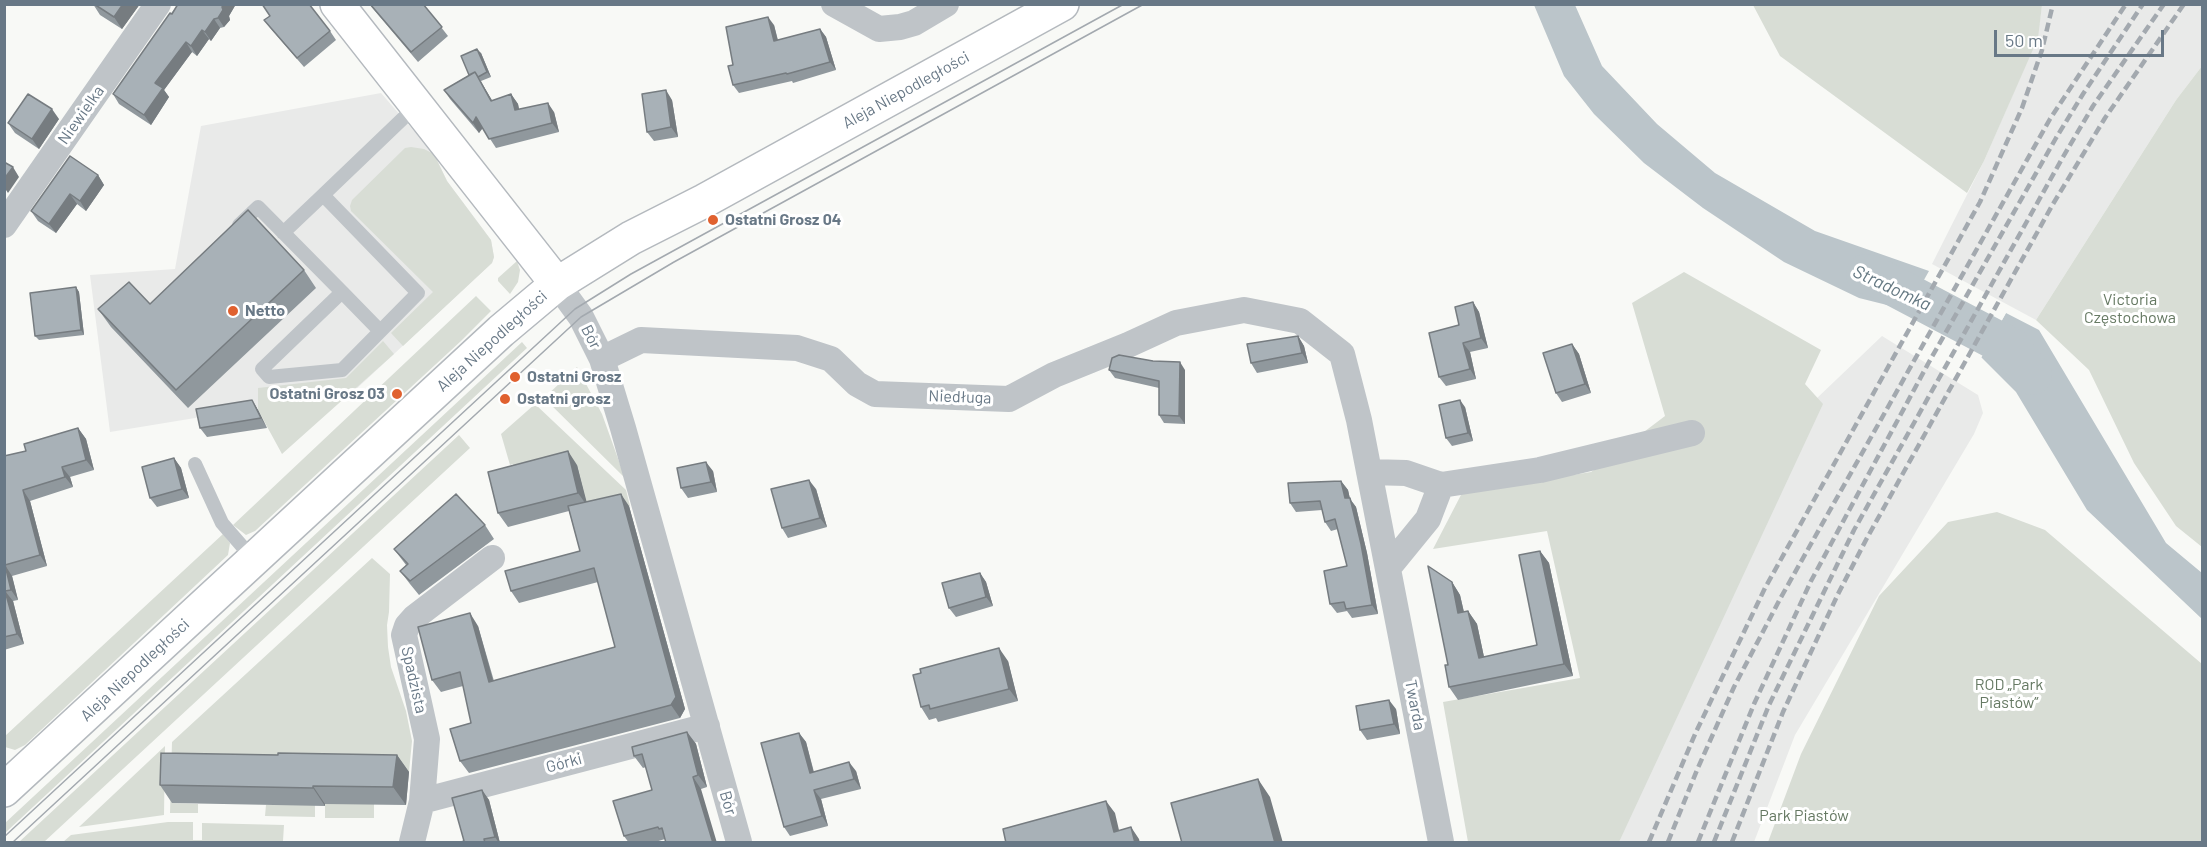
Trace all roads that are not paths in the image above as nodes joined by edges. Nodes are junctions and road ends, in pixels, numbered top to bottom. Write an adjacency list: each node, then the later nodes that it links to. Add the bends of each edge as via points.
1 (158, 4): 8 (street, Niewielka)
2 (338, 4): 6 (street, Bór)
3 (834, 4): 4 (street, via 879,28 914,22)
4 (946, 4)
5 (1062, 4): 11 (street, Aleja Niepodległości, via 631,238)
6 (417, 105): 7 (lane); 11 (street, Bór)
7 (323, 195): 10 (lane); 13 (lane, via 418,293)
8 (4, 225)
9 (233, 231): 10 (lane, via 258,207)
10 (283, 233): 12 (lane)
11 (557, 284): 15 (street, Bór, via 581,317); 21 (street, Aleja Niepodległości)
12 (342, 292): 13 (lane); 13 (lane, via 262,369 269,377 342,370)
13 (380, 331)
14 (1342, 354): 15 (street, Niedługa, via 1300,321 1244,310 1176,323 1054,375 1009,399 875,394 857,384 831,359 796,348 641,340); 18 (street, Twarda)
15 (602, 359): 23 (street, Bór)
16 (1692, 433): 19 (street, via 1540,470)
17 (195, 464): 21 (lane, via 222,523)
18 (1369, 472): 19 (street, via 1406,473); 22 (street, Twarda)
19 (1441, 485): 22 (street, via 1428,519)
20 (492, 558): 25 (street, Spadzista, via 415,617 404,635 427,739)
21 (254, 560): 24 (street, Aleja Niepodległości)
22 (1388, 568): 28 (street, Twarda)
23 (707, 726): 25 (street, Górki); 27 (street, Bór)
24 (10, 776)
25 (422, 801): 26 (street, Spadzista)
26 (412, 843)
27 (739, 843)
28 (1441, 843)

